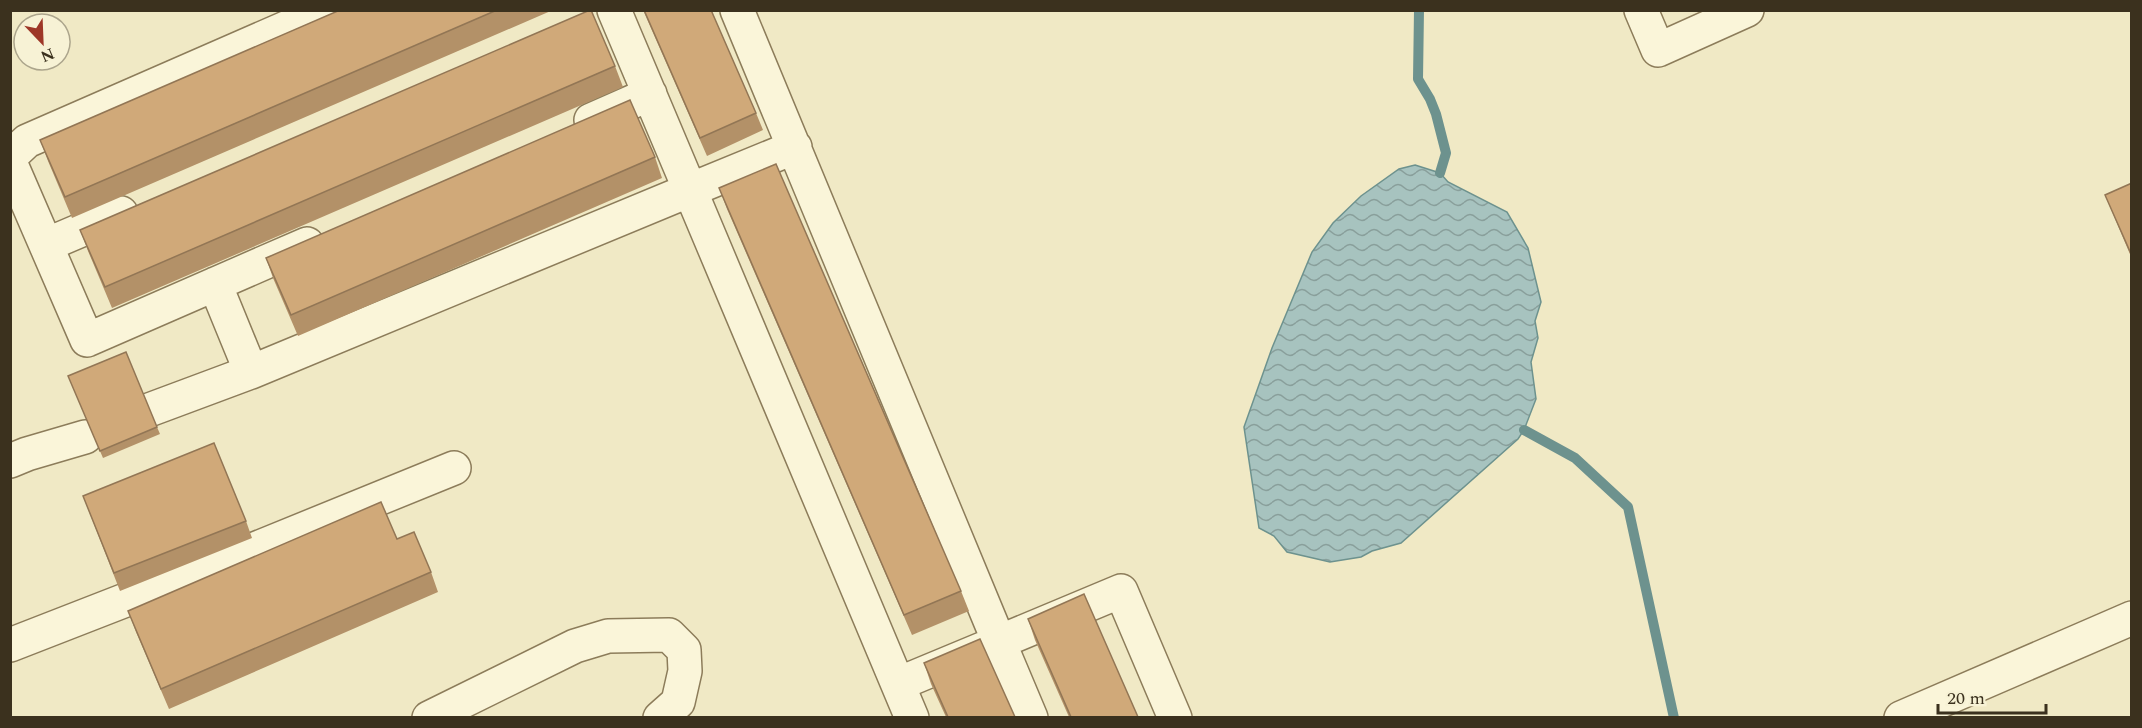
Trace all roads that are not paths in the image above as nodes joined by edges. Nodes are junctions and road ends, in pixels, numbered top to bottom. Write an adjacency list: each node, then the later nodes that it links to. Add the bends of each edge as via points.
1 (327, 10): 9 (street, via 27,141)
2 (737, 10): 8 (street)
3 (1641, 10): 4 (street, via 1658,50)
4 (1747, 10)
5 (597, 12): 6 (street)
6 (650, 94): 7 (street); 11 (street)
7 (563, 132)
8 (795, 147): 11 (street); 22 (street)
9 (10, 157)
10 (10, 162): 14 (street)
11 (690, 190): 16 (street); 24 (street)
12 (145, 202): 14 (street)
13 (334, 232): 15 (street)
14 (46, 244): 15 (street, via 87,340)
15 (214, 284): 16 (street)
16 (250, 372): 17 (street)
17 (149, 410)
18 (85, 437): 19 (street)
19 (10, 461)
20 (454, 468): 23 (street)
21 (2132, 618): 30 (street)
22 (999, 642): 24 (street); 28 (street); 29 (street, via 1121,591)
23 (10, 645)
24 (898, 684): 27 (street)
25 (429, 717): 26 (street, via 575,646 608,636 669,635 684,650 685,671 678,702)
26 (660, 717)
27 (912, 717)
28 (1031, 717)
29 (1174, 717)
30 (1901, 717)

